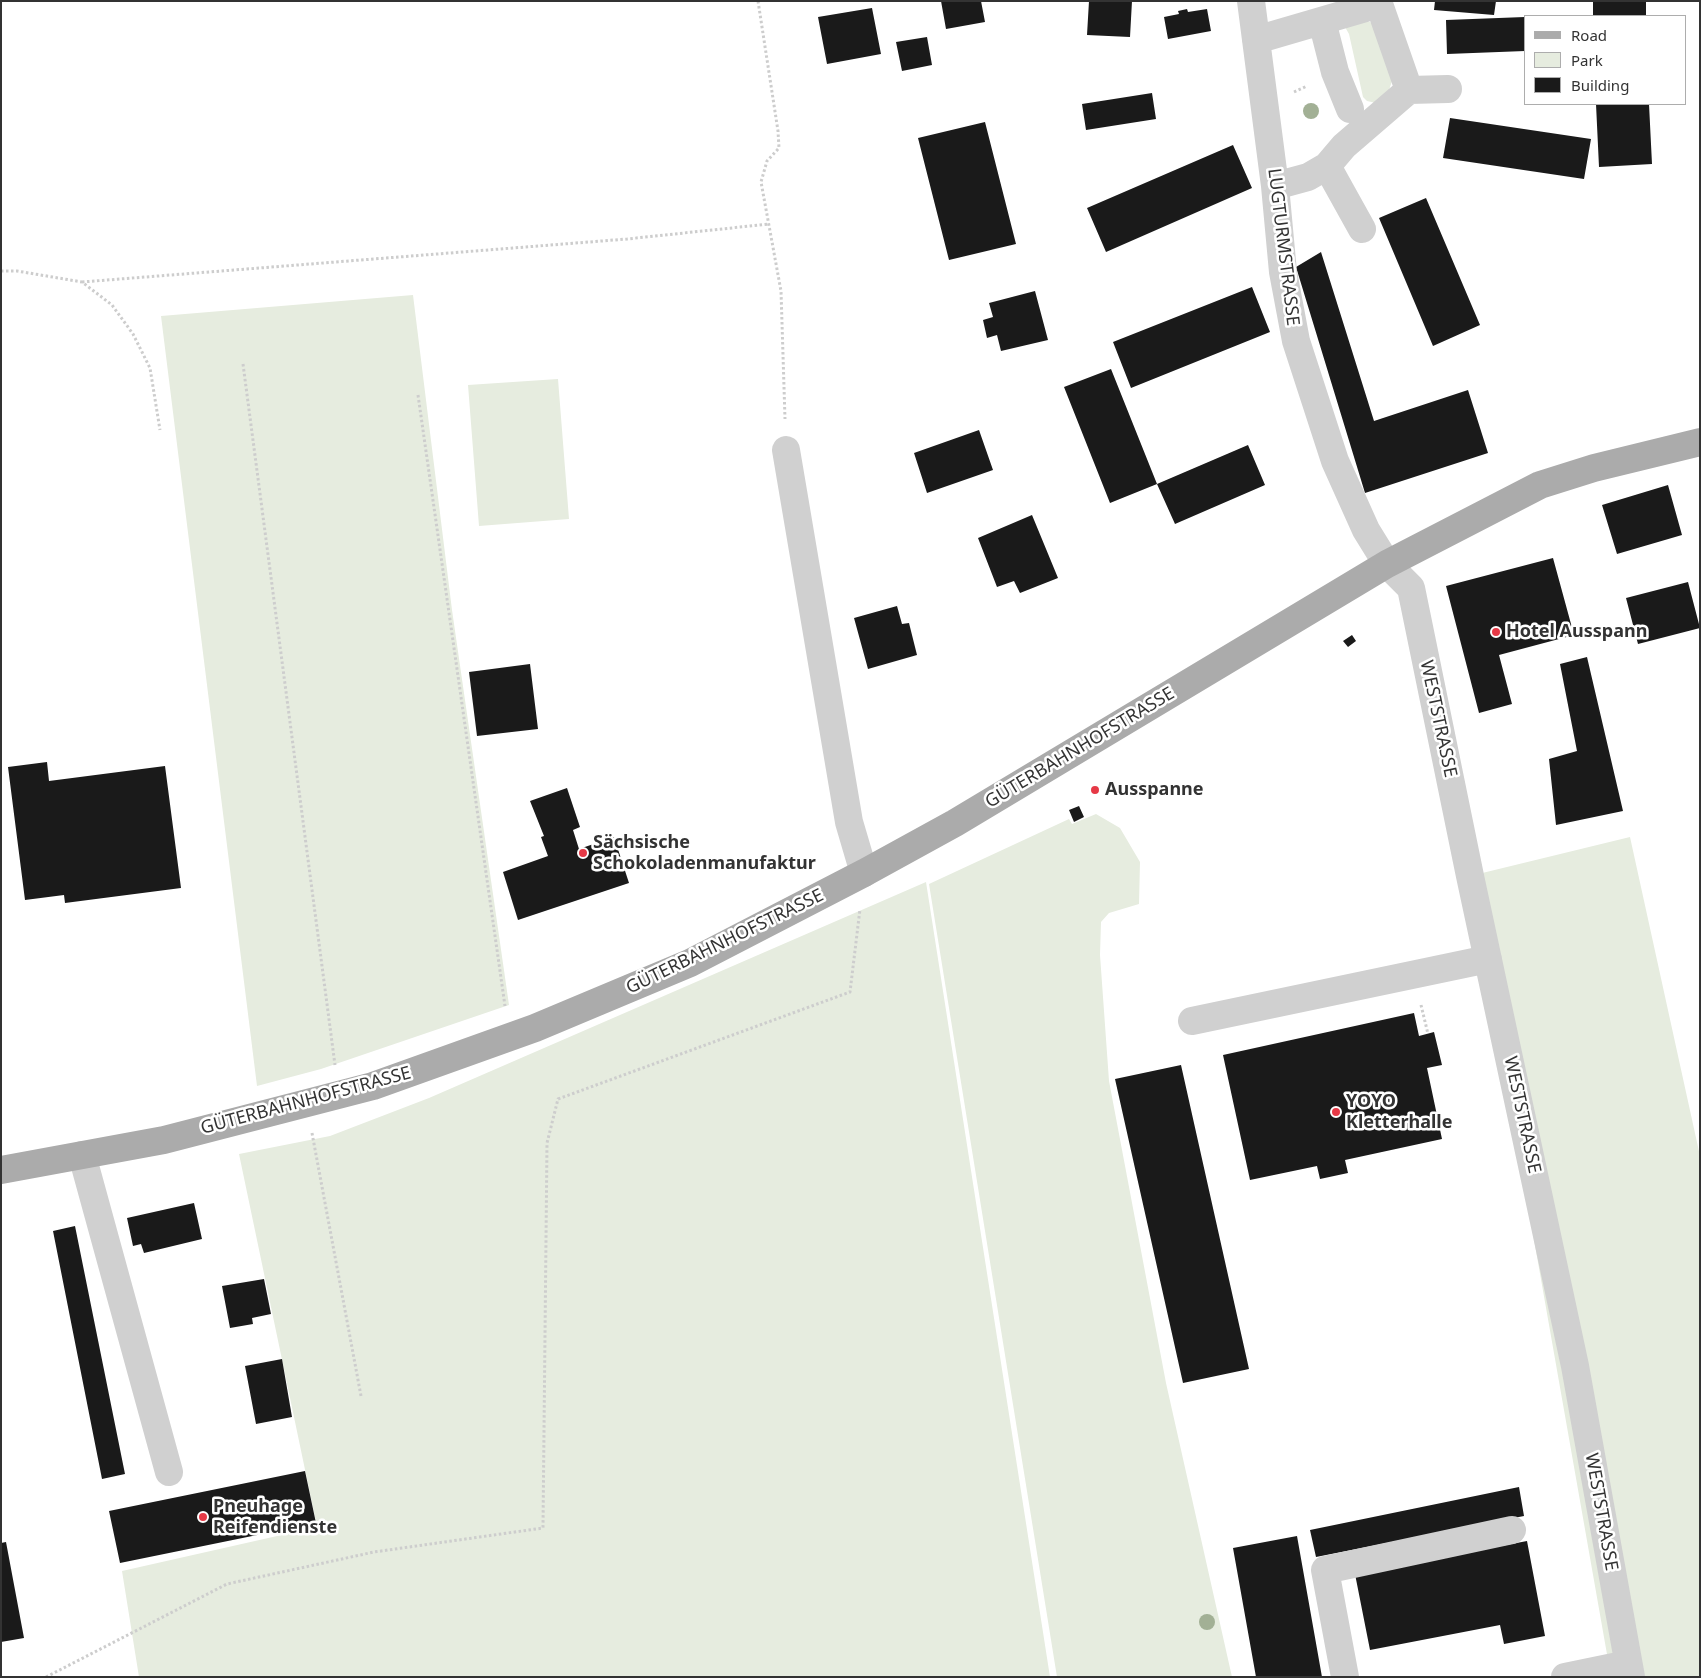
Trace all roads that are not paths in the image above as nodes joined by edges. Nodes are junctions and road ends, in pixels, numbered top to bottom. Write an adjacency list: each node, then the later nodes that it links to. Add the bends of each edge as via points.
1 (1251, 1): 4 (street, LUGTURMSTRASSE)
2 (1381, 2): 3 (street); 6 (street)
3 (1322, 20): 4 (street); 7 (street, via 1325,77)
4 (1256, 40): 9 (street, LUGTURMSTRASSE)
5 (1448, 89): 6 (street)
6 (1409, 90): 7 (street)
7 (1358, 118): 8 (street)
8 (1327, 166): 9 (street, via 1308,178); 10 (street)
9 (1275, 186): 13 (street, LUGTURMSTRASSE, via 1283,272 1296,341 1335,461 1366,530)
10 (1362, 229)
11 (1700, 442): 13 (main road, GÜTERBAHNHOFSTRASSE, via 1540,485)
12 (786, 450): 14 (street, via 849,822)
13 (1387, 564): 14 (main road, GÜTERBAHNHOFSTRASSE, via 955,823); 15 (street, WESTSTRASSE, via 1411,588)
14 (864, 873): 17 (main road, GÜTERBAHNHOFSTRASSE, via 690,963 509,1038 372,1086 164,1140)
15 (1488, 959): 16 (street); 21 (street, WESTSTRASSE, via 1575,1366)
16 (1192, 1021)
17 (82, 1155): 18 (main road, GÜTERBAHNHOFSTRASSE); 19 (street)
18 (1, 1170)
19 (169, 1472)
20 (1512, 1530): 22 (street, via 1325,1570)
21 (1629, 1670): 23 (street)
22 (1345, 1677)
23 (1565, 1677)

